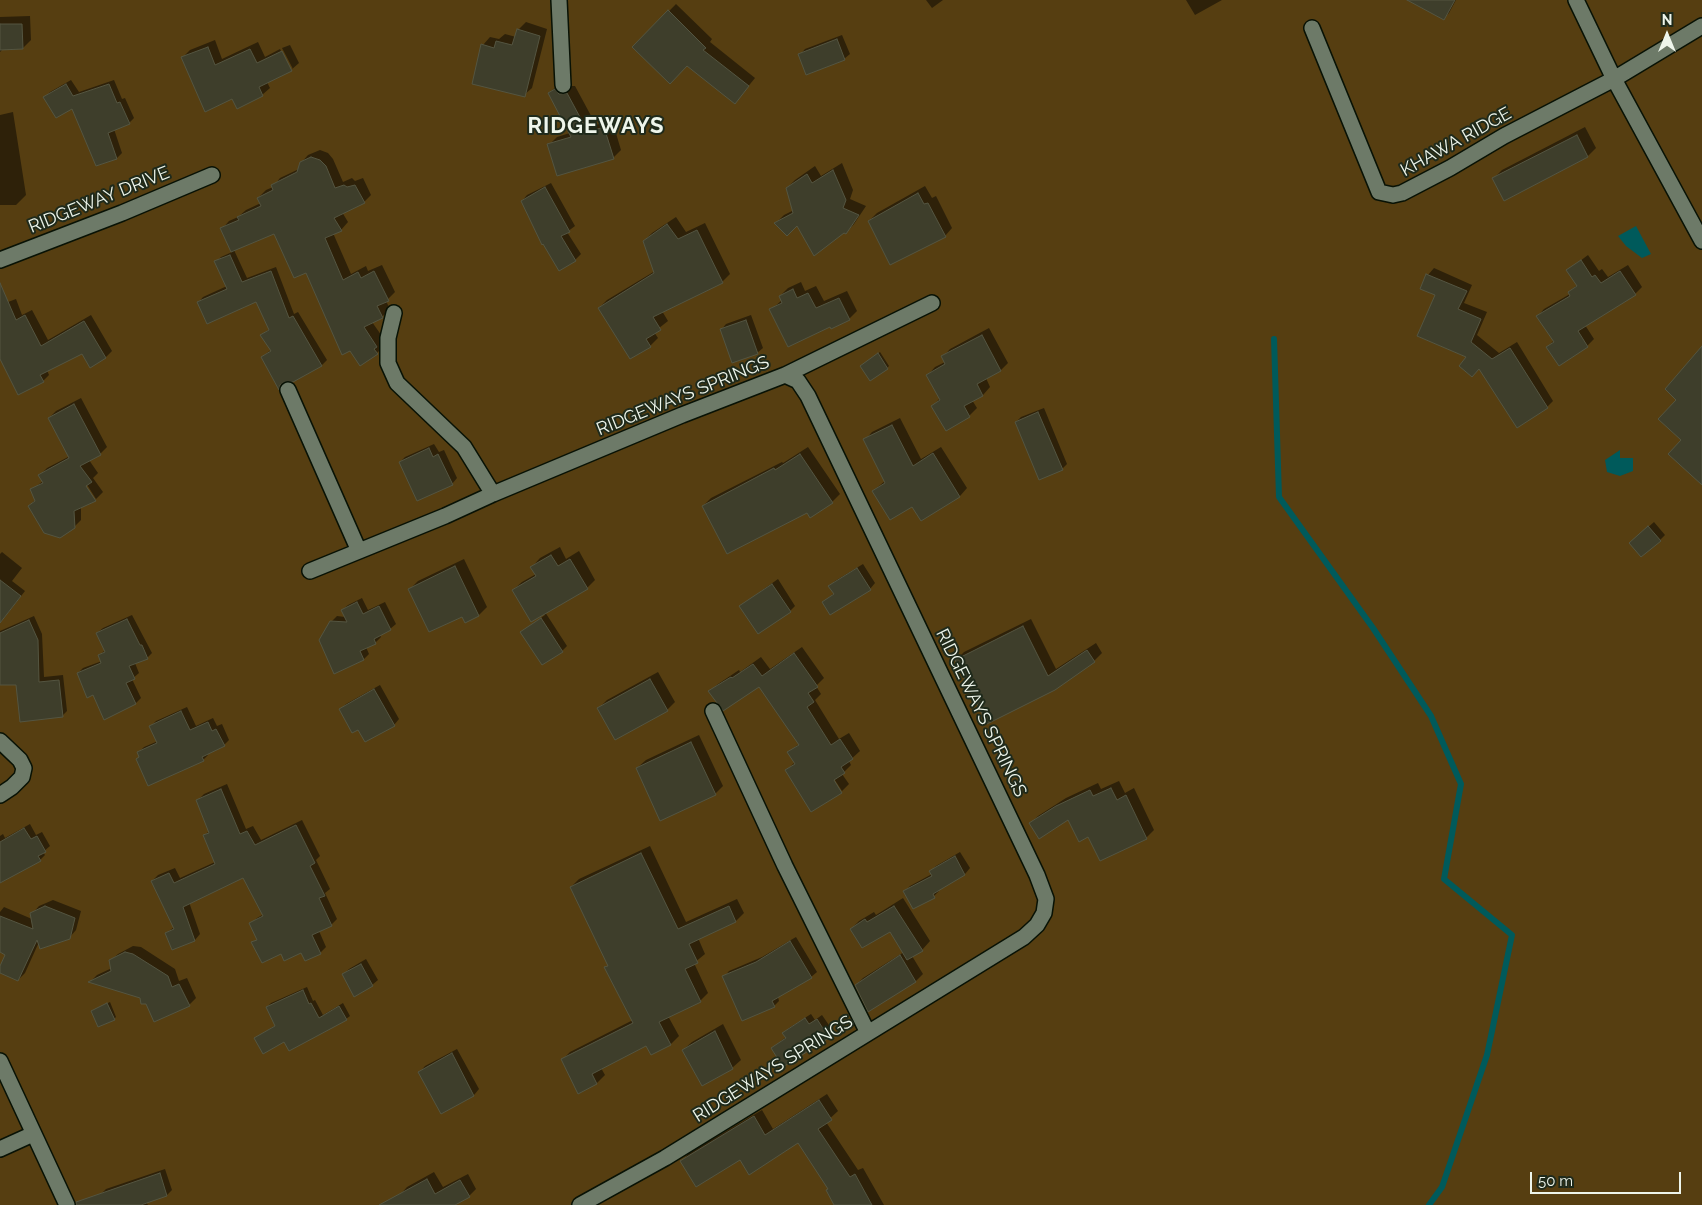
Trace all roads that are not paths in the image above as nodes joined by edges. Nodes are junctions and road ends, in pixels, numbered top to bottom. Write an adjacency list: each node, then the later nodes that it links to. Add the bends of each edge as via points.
1 (559, 0): 6 (street)
2 (1576, 0): 5 (street)
3 (1702, 26): 5 (street, KHAWA RIDGE)
4 (1312, 28): 5 (street, KHAWA RIDGE, via 1379,192 1393,195 1450,168)
5 (1614, 79): 8 (street)
6 (563, 86)
7 (212, 176): 9 (street, RIDGEWAY DRIVE)
8 (1702, 242)
9 (0, 260)
10 (932, 303): 12 (street)
11 (394, 313): 14 (street, via 388,338 388,363 397,383 464,447)
12 (785, 375): 14 (street, RIDGEWAYS SPRINGS); 20 (street, RIDGEWAYS SPRINGS, via 798,381 808,396 1038,875 1046,899 1038,925 1024,937)
13 (288, 390): 15 (street)
14 (493, 494): 15 (street, RIDGEWAYS SPRINGS)
15 (359, 551): 16 (street, RIDGEWAYS SPRINGS)
16 (310, 571)
17 (713, 712): 20 (street)
18 (0, 742): 19 (street, via 24,768 22,777)
19 (0, 795)
20 (868, 1033): 25 (street, RIDGEWAYS SPRINGS, via 665,1158)
21 (0, 1060): 22 (street)
22 (32, 1134): 23 (street); 24 (street)
23 (0, 1149)
24 (66, 1205)
25 (580, 1205)

